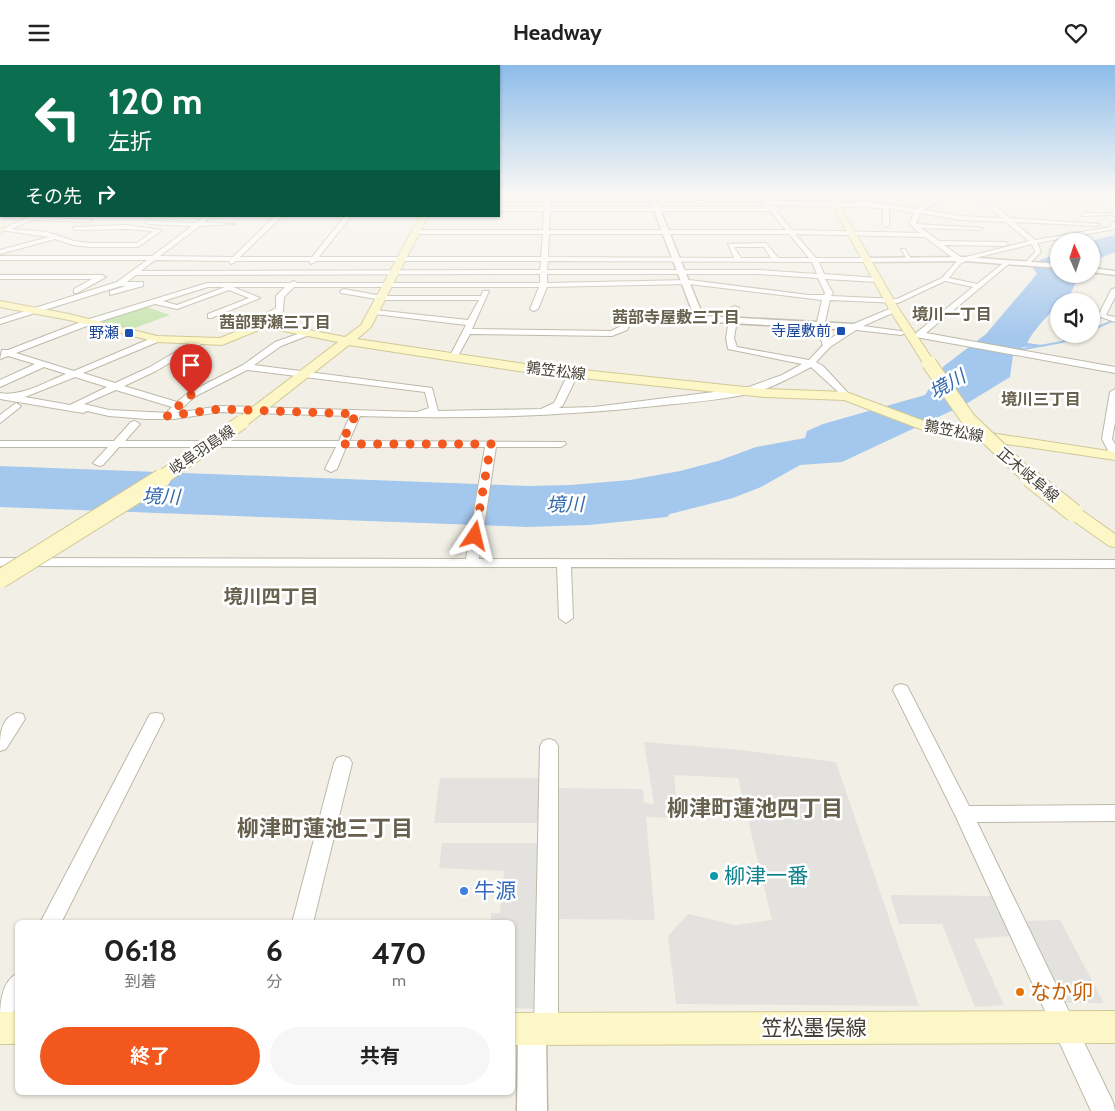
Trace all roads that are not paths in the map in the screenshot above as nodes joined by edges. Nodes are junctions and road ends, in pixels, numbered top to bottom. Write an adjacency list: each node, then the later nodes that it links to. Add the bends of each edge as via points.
1 (38, 241): 19 (street)
2 (69, 241): 15 (street, via 81,245)
3 (144, 241): 15 (street)
4 (176, 241): 16 (street)
5 (252, 241): 23 (street)
6 (328, 241): 24 (street)
7 (411, 241): 25 (main road, 岐阜羽島線)
8 (546, 241): 27 (street)
9 (669, 241): 28 (street)
10 (798, 241): 33 (street)
11 (857, 241): 34 (main road, 正木岐阜線)
12 (935, 241): 14 (street)
13 (1033, 241): 14 (street, via 1012,244); 32 (street); 37 (street, via 1038,252)
14 (938, 243): 32 (street)
15 (138, 245): 16 (street); 21 (street)
16 (171, 245): 22 (street)
17 (828, 250): 31 (street)
18 (903, 250): 35 (street)
19 (0, 252)
20 (0, 258): 21 (street)
21 (119, 258): 22 (street)
22 (154, 258): 23 (street); 47 (street)
23 (233, 259): 24 (street); 40 (street)
24 (314, 259): 25 (street); 41 (street)
25 (402, 259): 26 (street); 42 (main road, 岐阜羽島線)
26 (452, 259): 27 (street); 43 (street)
27 (545, 259): 28 (street); 44 (street)
28 (676, 259): 29 (street); 30 (street); 51 (street)
29 (738, 259): 30 (street); 30 (street, via 730,245 766,245)
30 (772, 259): 33 (street); 45 (street)
31 (834, 259): 33 (street); 34 (street)
32 (962, 259): 35 (street); 36 (street); 53 (street)
33 (814, 260): 34 (street); 52 (street)
34 (866, 260): 35 (street); 54 (main road, 正木岐阜線)
35 (910, 260)
36 (1008, 262): 37 (street); 64 (street)
37 (1030, 263): 38 (street)
38 (1050, 265)
39 (1100, 271): 46 (street)
40 (219, 273): 41 (street); 47 (street); 57 (street)
41 (303, 273): 42 (street); 58 (street)
42 (395, 273): 43 (street); 60 (main road, 岐阜羽島線)
43 (447, 273): 44 (street); 61 (street)
44 (544, 273): 51 (street); 63 (street)
45 (779, 273): 51 (street); 52 (street)
46 (1115, 273)
47 (131, 275): 50 (street); 56 (street)
48 (0, 277): 49 (street)
49 (11, 277): 50 (street); 55 (street)
50 (100, 277): 72 (street, via 84,289 41,302)
51 (682, 277): 63 (street); 69 (street); 79 (street)
52 (821, 277): 54 (street); 69 (street, via 829,293)
53 (944, 279): 64 (street); 73 (street)
54 (877, 280): 73 (main road, 正木岐阜線)
55 (0, 284)
56 (120, 284): 72 (street); 72 (street, via 140,284 68,307)
57 (207, 285): 58 (street); 70 (street)
58 (293, 285): 59 (street); 86 (street, via 280,296 280,309)
59 (314, 285): 60 (street); 66 (street)
60 (389, 285): 61 (street); 66 (main road, 岐阜羽島線)
61 (444, 285): 62 (street); 67 (street)
62 (490, 285): 63 (street); 68 (street)
63 (544, 285): 75 (street)
64 (979, 286): 100 (street, via 921,335)
65 (1115, 290): 80 (street, via 1102,316)
66 (382, 298): 67 (street); 77 (main road, 岐阜羽島線)
67 (439, 298): 68 (street)
68 (484, 298): 84 (street)
69 (826, 298): 73 (street); 85 (street)
70 (154, 301): 78 (street, via 177,307 229,288 256,298); 83 (street)
71 (0, 304): 76 (main road)
72 (54, 305): 76 (street)
73 (892, 305): 87 (street); 130 (main road, 正木岐阜線, bridge, via 967,418 1029,479)
74 (735, 308): 81 (street)
75 (534, 309)
76 (34, 311): 82 (street); 83 (main road)
77 (375, 312): 84 (street); 93 (main road, 岐阜羽島線, via 365,327)
78 (211, 316)
79 (699, 319): 81 (street); 88 (street, via 628,318 624,328 612,334)
80 (1111, 319)
81 (733, 320): 85 (street); 97 (street, via 729,335 734,349)
82 (0, 321)
83 (90, 322): 91 (main road); 95 (street)
84 (471, 323): 88 (street)
85 (820, 324): 87 (street); 94 (street)
86 (262, 325): 89 (main road, 鶉笠松線); 92 (main road, via 222,342)
87 (854, 327): 90 (street); 94 (street)
88 (467, 331): 96 (street)
89 (309, 332): 93 (main road, 鶉笠松線); 99 (street, via 278,344)
90 (901, 333)
91 (157, 339): 92 (main road); 101 (street)
92 (200, 341): 105 (street)
93 (348, 341): 96 (main road, 鶉笠松線); 103 (main road, 岐阜羽島線)
94 (827, 345): 97 (street)
95 (3, 353): 98 (street)
96 (454, 356): 102 (main road, 鶉笠松線)
97 (811, 363): 106 (street); 109 (street, via 820,368)
98 (43, 364): 101 (street); 104 (street)
99 (246, 367): 103 (street); 117 (street, via 191,395)
100 (1115, 370)
101 (74, 374): 105 (street); 108 (street)
102 (573, 374): 106 (main road, 鶉笠松線); 115 (street, via 558,405)
103 (304, 375): 114 (main road, 岐阜羽島線); 119 (street, via 429,390 434,410)
104 (0, 384)
105 (116, 386): 112 (street); 117 (street)
106 (748, 391): 109 (main road, 鶉笠松線); 115 (street, via 594,410)
107 (1115, 392): 127 (street, via 1107,439)
108 (23, 395): 110 (street); 111 (street)
109 (846, 396): 127 (main road, 鶉笠松線, via 907,420 946,431)
110 (1, 399): 111 (street); 113 (street)
111 (43, 405): 112 (street); 113 (street); 116 (street)
112 (74, 405): 116 (street)
113 (16, 406): 120 (street)
114 (260, 410): 117 (street); 118 (street); 135 (main road, 岐阜羽島線, bridge, via 189,461)
115 (532, 412): 119 (street)
116 (109, 413): 117 (street); 121 (street)
117 (173, 413): 121 (street)
118 (356, 414): 119 (street); 124 (street)
119 (405, 415)
120 (0, 420)
121 (135, 424): 123 (street)
122 (0, 444): 123 (street)
123 (118, 444): 124 (street); 128 (street)
124 (341, 444): 125 (street); 129 (street)
125 (491, 444): 126 (street); 132 (street)
126 (561, 444)
127 (1115, 455)
128 (99, 463)
129 (331, 469)
130 (1115, 542)
131 (0, 563): 132 (street)
132 (472, 563): 133 (street)
133 (564, 563): 134 (street); 136 (street)
134 (1115, 564)
135 (0, 579)
136 (566, 618)
137 (901, 690): 144 (street)
138 (17, 719): 140 (street)
139 (156, 719): 145 (street)
140 (0, 744)
141 (550, 746): 153 (street)
142 (343, 763): 146 (street)
143 (1115, 813): 144 (street)
144 (964, 814): 149 (street)
145 (52, 920)
146 (303, 920)
147 (15, 989): 148 (street)
148 (0, 1014)
149 (1064, 1027): 150 (main road, 笠松墨俣線); 153 (main road, 笠松墨俣線); 155 (street)
150 (1115, 1027)
151 (0, 1028): 152 (main road)
152 (15, 1028)
153 (530, 1029): 154 (street)
154 (532, 1111)
155 (1104, 1111)

